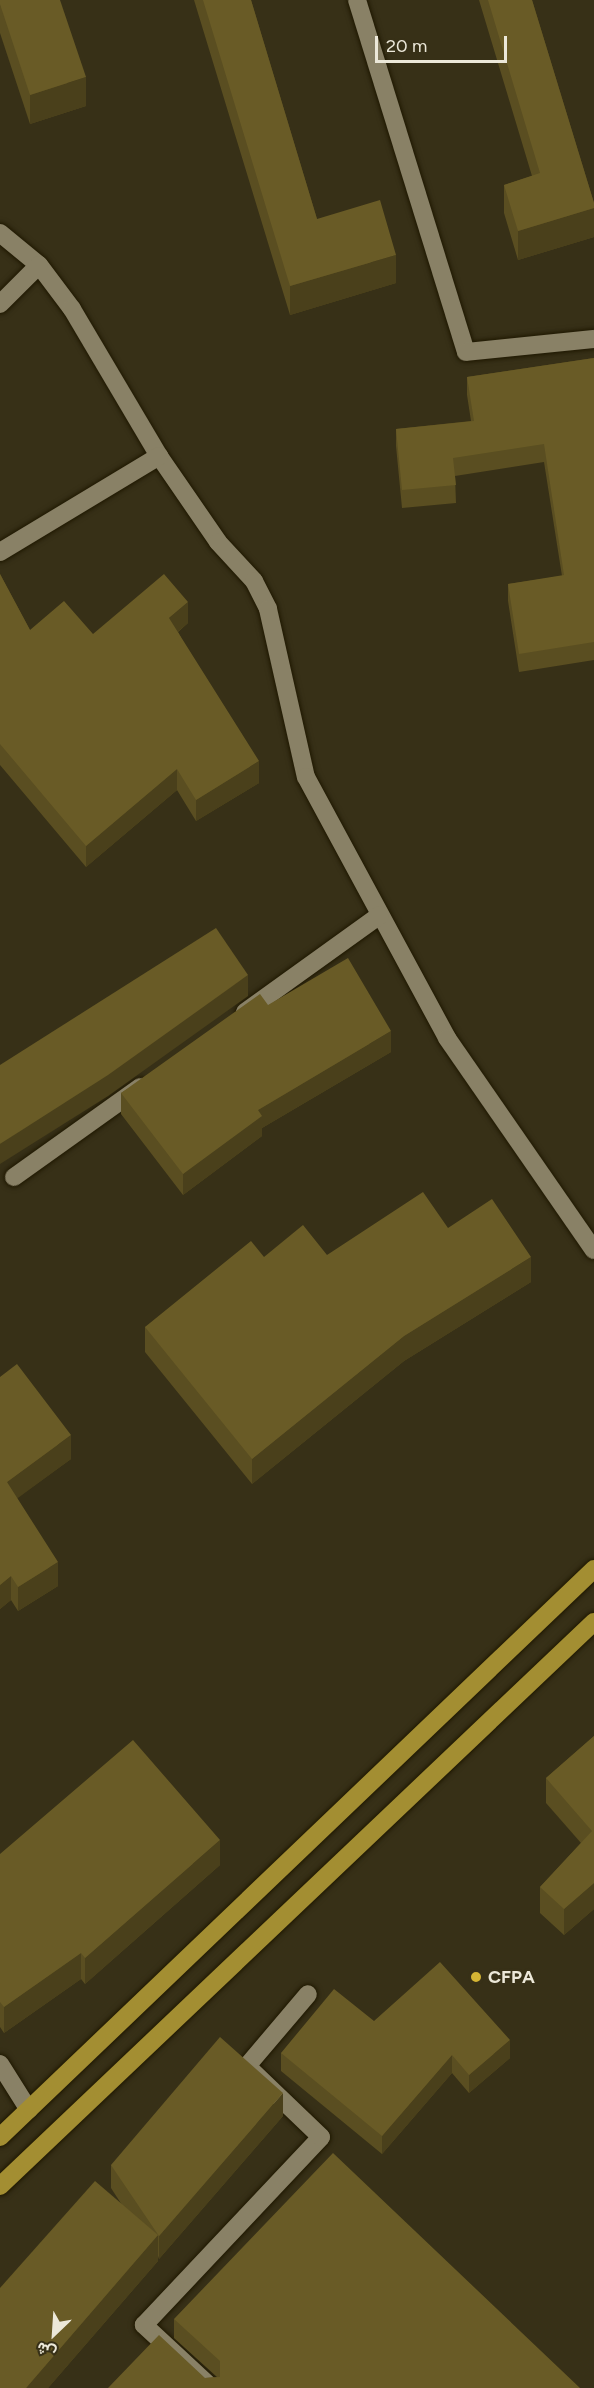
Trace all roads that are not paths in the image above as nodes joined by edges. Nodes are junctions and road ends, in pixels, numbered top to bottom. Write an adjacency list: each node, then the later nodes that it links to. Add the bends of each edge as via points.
1 (357, 0): 5 (street, via 466,352)
2 (0, 233): 3 (street)
3 (39, 266): 4 (street); 6 (street, via 72,309)
4 (0, 304)
5 (594, 339)
6 (159, 456): 7 (street); 8 (street, via 268,609 306,777)
7 (0, 552)
8 (380, 915): 9 (street); 12 (street, via 447,1038)
9 (226, 1025)
10 (158, 1074): 11 (street)
11 (14, 1177)
12 (594, 1249)
13 (594, 1569): 17 (main road)
14 (594, 1622): 19 (main road)
15 (308, 1994): 20 (street, via 247,2066 321,2137 144,2325)
16 (0, 2064): 17 (street)
17 (29, 2110): 18 (main road)
18 (0, 2137)
19 (0, 2186)
20 (212, 2388)

